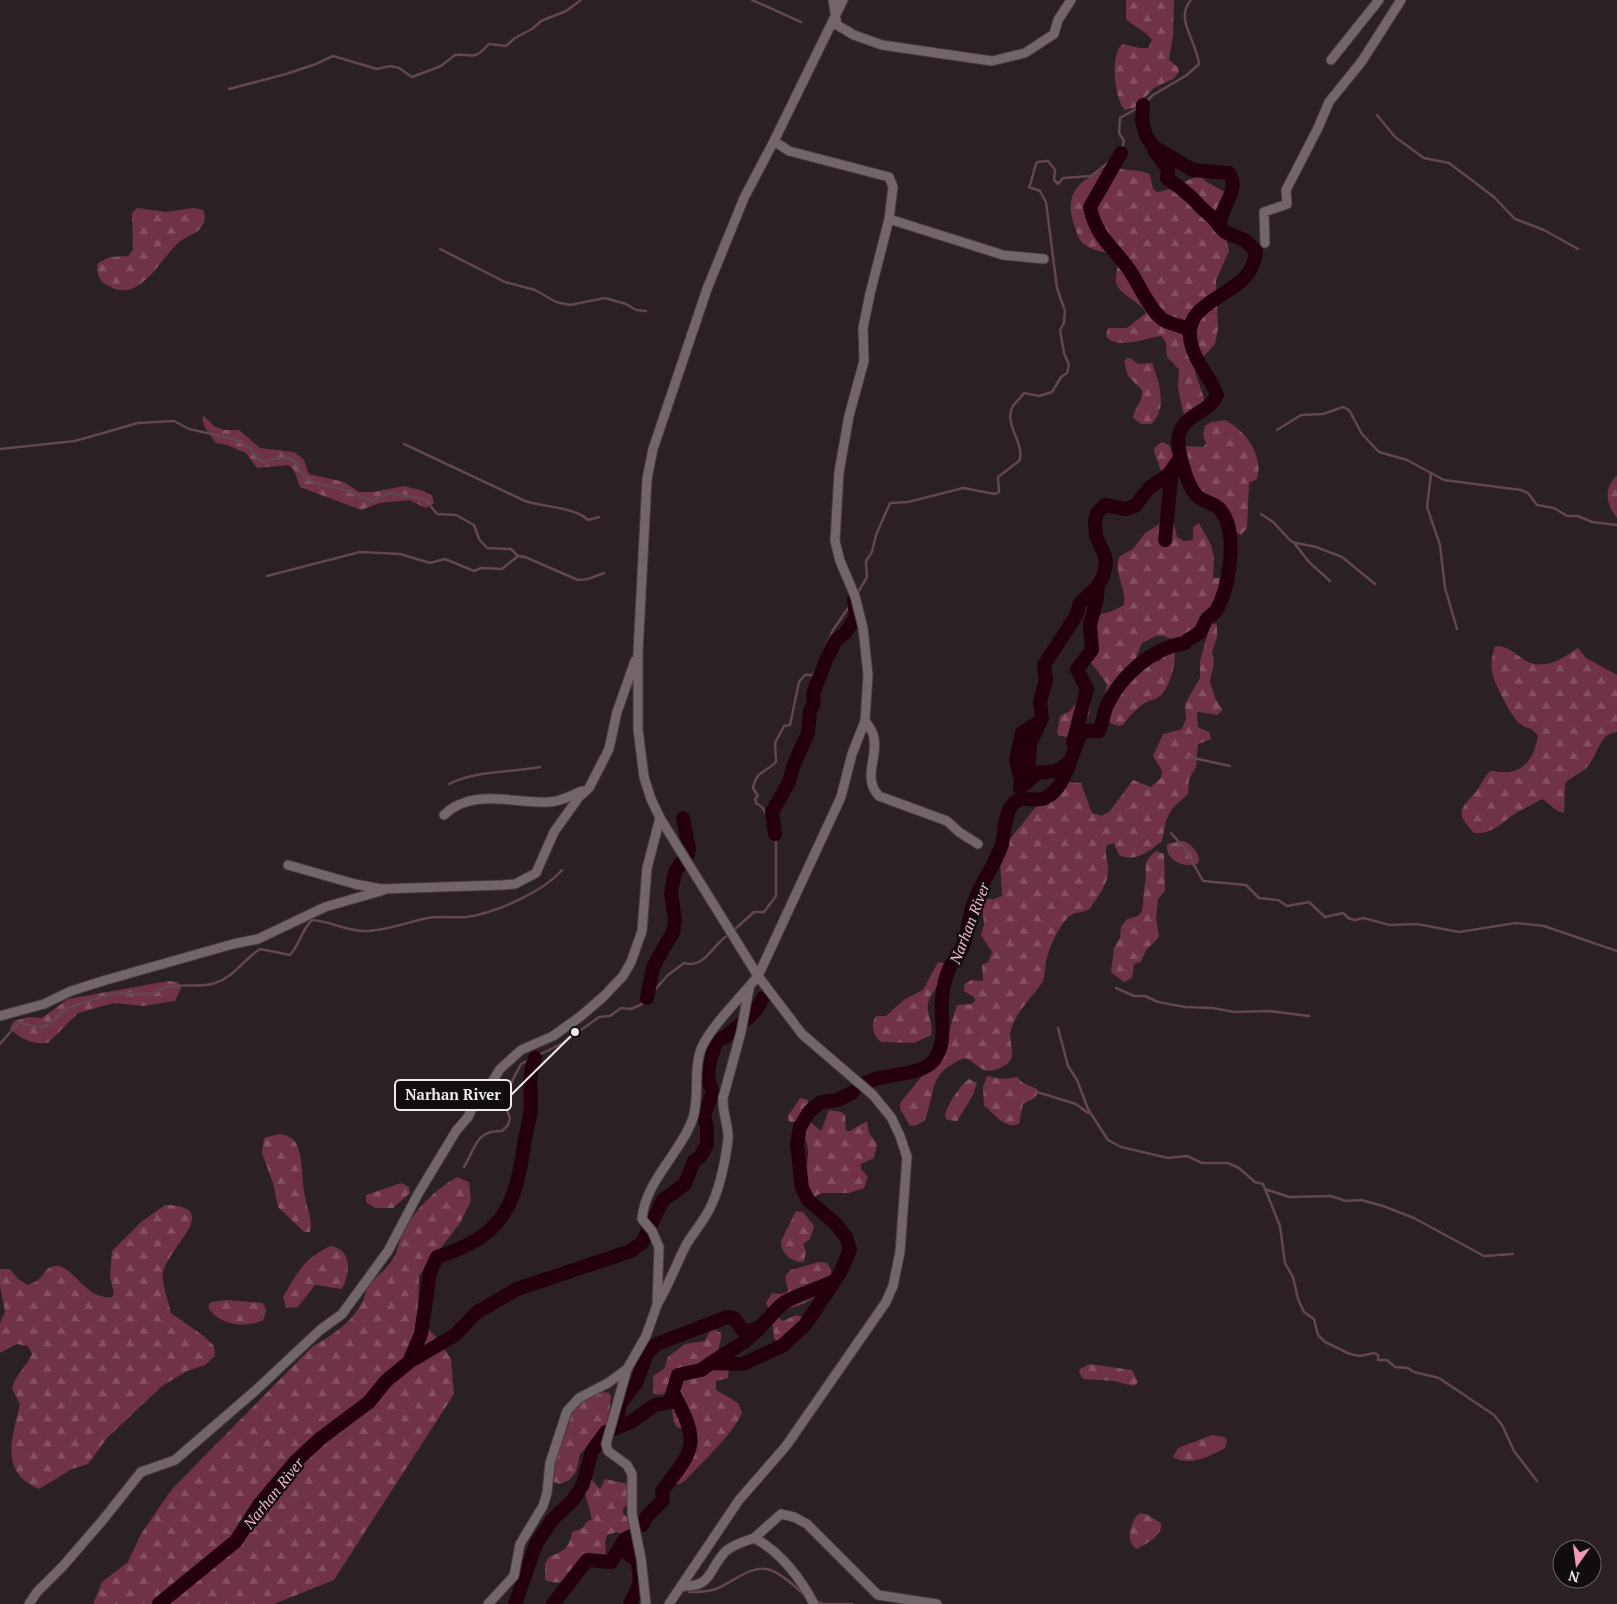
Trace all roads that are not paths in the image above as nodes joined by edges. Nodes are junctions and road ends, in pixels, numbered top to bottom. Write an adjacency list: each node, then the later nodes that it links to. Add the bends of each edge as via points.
1 (833, 0): 6 (street)
2 (843, 0): 6 (street)
3 (1071, 0): 6 (street, via 1058,20 1054,34 1025,53 992,61 882,46 854,35 837,25)
4 (1378, 0): 7 (street)
5 (1401, 0): 10 (street, via 1362,61 1329,102 1286,190 1287,204 1264,212)
6 (835, 19): 8 (street)
7 (1331, 60)
8 (774, 140): 9 (street, via 789,151 889,178 893,187); 12 (street, via 727,237 653,449 647,479)
9 (889, 219): 11 (street, via 1002,255); 13 (street, via 863,328 864,361 849,416 839,472 835,541 856,596 863,628 868,675)
10 (1265, 243)
11 (1044, 259)
12 (638, 654): 14 (street, via 617,712 609,749); 16 (street, via 638,729 644,777)
13 (865, 721): 17 (street, via 873,734 872,789 879,796 947,821); 20 (street, via 841,797)
14 (589, 788): 15 (street, via 550,802 508,798 476,800 453,806); 19 (street, via 554,832 536,873 529,878 502,885)
15 (444, 815)
16 (660, 818): 20 (street); 27 (street, via 647,868 642,931 623,976 581,1016 553,1036 522,1050 500,1069 456,1131 388,1251 342,1314 175,1460 141,1472)
17 (978, 844)
18 (288, 865): 19 (street, via 355,884)
19 (389, 888): 22 (street, via 318,910 258,939 106,980 44,1004)
20 (758, 976): 21 (street); 26 (street, via 802,1034 873,1095 891,1117 907,1158 900,1252 886,1302 786,1446 739,1500)
21 (750, 986): 23 (street, via 723,1098 722,1110 728,1137 715,1195); 23 (street, via 701,1049 693,1117 680,1146 643,1206 642,1220 652,1231 659,1247)
22 (0, 1016)
23 (657, 1305): 24 (street, via 646,1336)
24 (627, 1369): 28 (street, via 579,1398 567,1411 550,1463 543,1506 520,1544 514,1576); 29 (street, via 606,1444 608,1451 627,1465 632,1474 632,1514)
25 (754, 1538): 26 (street, via 725,1552 709,1578 701,1584); 31 (street, via 769,1546 795,1574); 32 (street, via 782,1514 794,1517 807,1524 878,1595)
26 (681, 1586): 30 (street)
27 (28, 1604)
28 (488, 1604)
29 (646, 1604)
30 (669, 1604)
31 (814, 1604)
32 (937, 1604)

